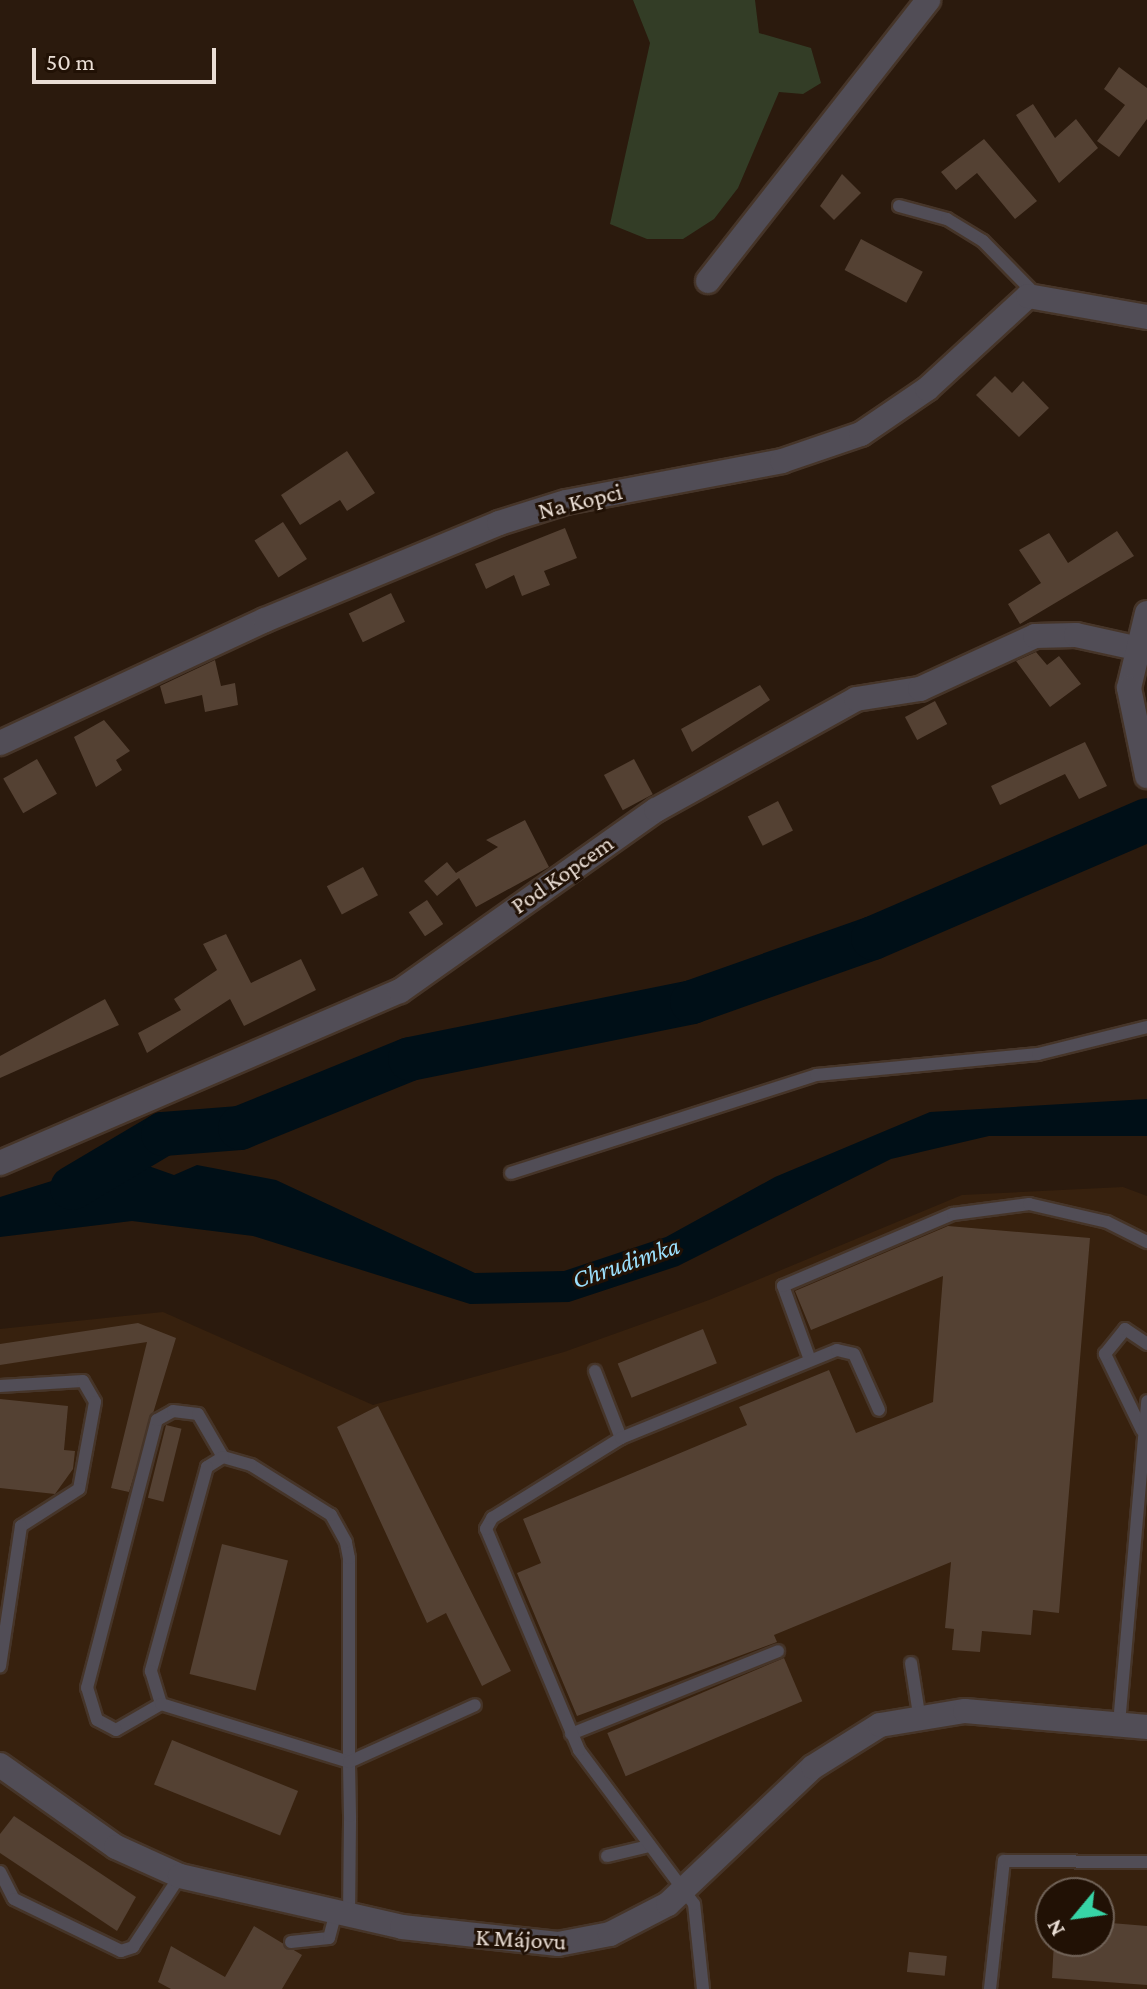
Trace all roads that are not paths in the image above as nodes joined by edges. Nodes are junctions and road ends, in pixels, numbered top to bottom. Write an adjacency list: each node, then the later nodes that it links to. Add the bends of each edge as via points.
1 (928, 0): 3 (street)
2 (899, 206): 4 (lane, via 932,213 983,241)
3 (708, 281)
4 (1036, 295): 5 (street); 8 (street, Na Kopci, via 1018,300 927,389 861,434 782,461 566,502 499,523 211,644)
5 (1147, 317)
6 (1147, 613): 7 (street)
7 (1135, 648): 9 (street, via 1129,705); 11 (street, Pod Kopcem, via 1076,635 1035,636 920,689 856,699 656,810 400,991)
8 (0, 743)
9 (1147, 776)
10 (1147, 1027): 12 (lane, via 1038,1054 816,1075)
11 (0, 1163)
12 (511, 1173)
13 (1147, 1242): 15 (lane, via 1107,1222 1029,1204 953,1214 783,1286)
14 (1147, 1344): 20 (lane, via 1125,1329 1105,1354)
15 (810, 1360): 19 (lane, via 850,1350); 21 (lane)
16 (595, 1371): 21 (lane)
17 (0, 1386): 25 (lane, via 83,1381 95,1402 79,1489 21,1526)
18 (1147, 1401): 20 (lane)
19 (879, 1410)
20 (1144, 1437): 29 (lane)
21 (621, 1438): 31 (lane, via 492,1518 486,1529)
22 (223, 1457): 26 (lane, via 199,1483 151,1671); 26 (lane, via 198,1414 173,1411 157,1420 87,1688 97,1720 116,1730); 32 (lane, via 318,1504 341,1528 349,1558)
23 (778, 1651): 31 (lane)
24 (911, 1663): 28 (lane)
25 (0, 1666)
26 (161, 1704): 32 (lane)
27 (475, 1705): 32 (lane)
28 (919, 1714): 29 (street, K Májovu, via 965,1711); 39 (street, K Májovu, via 834,1750)
29 (1119, 1724): 30 (street, K Májovu)
30 (1147, 1727)
31 (571, 1734): 34 (lane)
32 (349, 1762): 42 (lane)
33 (0, 1765): 38 (street, K Májovu, via 116,1847)
34 (649, 1846): 35 (lane); 39 (lane)
35 (607, 1856)
36 (1147, 1862): 45 (lane, via 1004,1861)
37 (0, 1872): 40 (lane)
38 (180, 1876): 40 (lane, via 133,1947 121,1951); 42 (street, K Májovu)
39 (685, 1891): 42 (street, K Májovu, via 610,1934 558,1944); 44 (lane, via 698,1915)
40 (14, 1899): 41 (lane)
41 (0, 1900)
42 (342, 1916): 43 (lane, via 329,1938)
43 (291, 1942)
44 (703, 1989)
45 (990, 1989)

